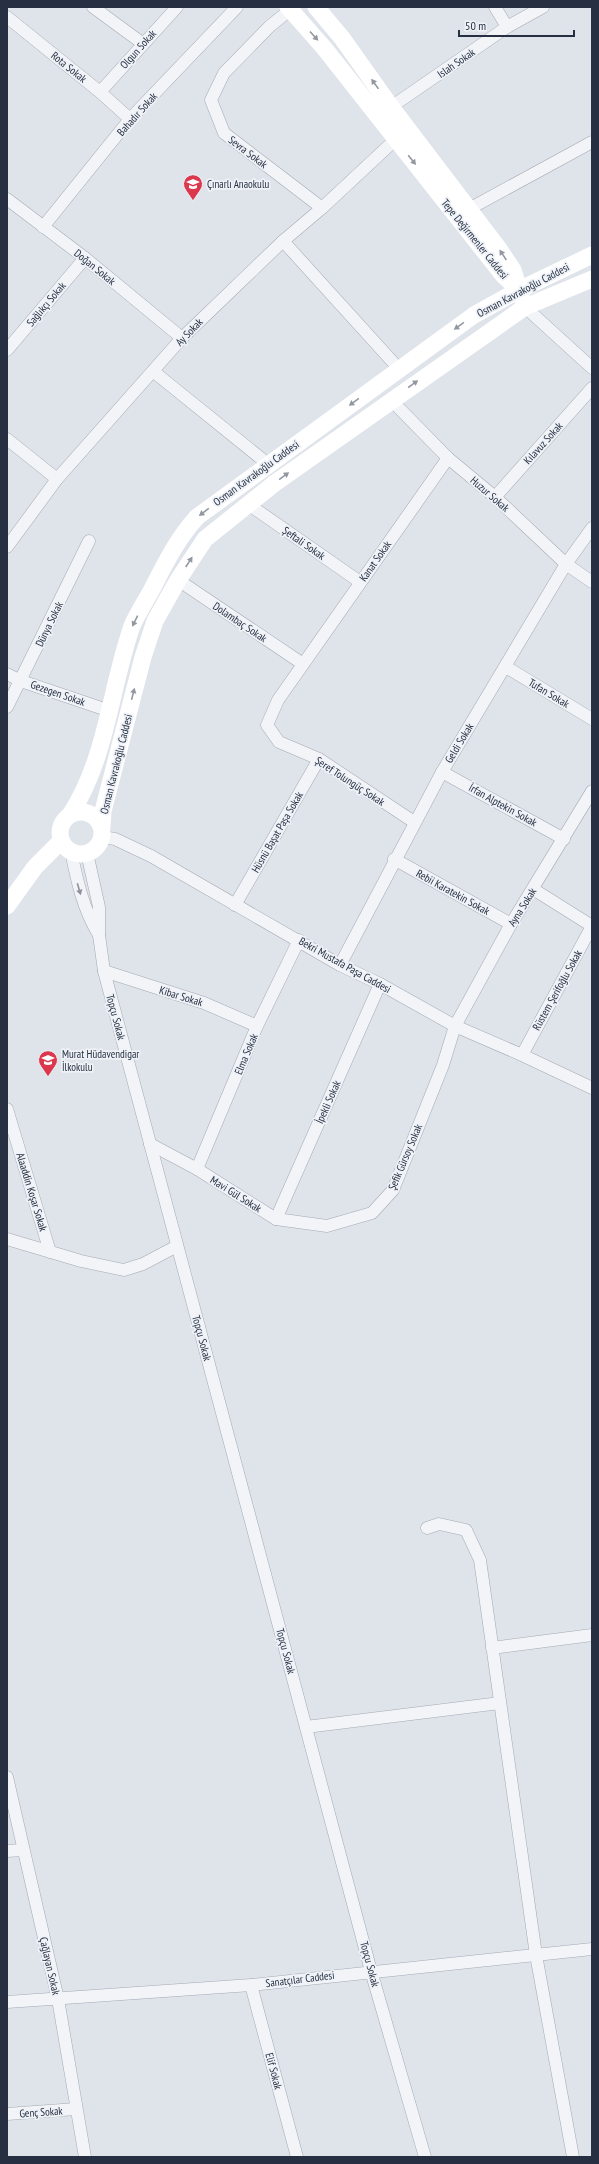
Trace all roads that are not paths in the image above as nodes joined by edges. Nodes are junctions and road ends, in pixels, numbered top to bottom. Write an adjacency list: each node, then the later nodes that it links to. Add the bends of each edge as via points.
1 (93, 7): 10 (street)
2 (176, 7): 10 (street, Olgun Sokak)
3 (237, 7): 13 (street, Bahadır Sokak)
4 (316, 7): 12 (street, Tepe Değirmenler Caddesi, one-way to 4, via 342,38)
5 (495, 7): 9 (street)
6 (543, 7): 9 (street, Islah Sokak)
7 (289, 9): 14 (street, Tepe Değirmenler Caddesi, one-way to 14, via 325,49); 17 (street, Sevra Sokak, via 224,73 211,100 224,134)
8 (7, 17): 11 (street, Rota Sokak)
9 (507, 27): 12 (street, Islah Sokak)
10 (142, 43): 11 (street, Olgun Sokak)
11 (100, 92): 13 (street, Rota Sokak)
12 (391, 107): 18 (street, Tepe Değirmenler Caddesi)
13 (130, 119): 19 (street, Bahadır Sokak)
14 (396, 139): 17 (street, Ay Sokak); 24 (street, Tepe Değirmenler Caddesi, one-way to 24, via 503,275)
15 (592, 142): 18 (street)
16 (7, 198): 19 (street, Doğan Sokak)
17 (322, 208): 20 (street, Ay Sokak)
18 (469, 209): 24 (street, Tepe Değirmenler Caddesi, one-way to 18, via 513,270)
19 (43, 227): 22 (street, Doğan Sokak)
20 (283, 241): 26 (street, Ay Sokak); 29 (street)
21 (592, 255): 24 (street, Osman Kavrakoğlu Caddesi)
22 (85, 258): 26 (street, Doğan Sokak); 27 (street, Sağlıkçı Sokak)
23 (592, 278): 25 (street, Osman Kavrakoğlu Caddesi)
24 (519, 290): 25 (street); 29 (street, Osman Kavrakoğlu Caddesi, one-way to 29, via 474,315)
25 (525, 307): 28 (street); 32 (street, Osman Kavrakoğlu Caddesi, one-way to 25)
26 (182, 338): 30 (street, Ay Sokak)
27 (7, 350)
28 (592, 368)
29 (400, 370): 35 (street, Osman Kavrakoğlu Caddesi, one-way to 35)
30 (154, 372): 35 (street); 36 (street, Ay Sokak)
31 (592, 388): 37 (street, Kılavuz Sokak)
32 (391, 400): 34 (street, Huzur Sokak); 38 (street, Osman Kavrakoğlu Caddesi, one-way to 32)
33 (7, 439): 36 (street)
34 (448, 458): 37 (street, Huzur Sokak); 44 (street, Kanat Sokak)
35 (268, 464): 51 (street, Osman Kavrakoğlu Caddesi, one-way to 51, via 197,517 182,534 133,625)
36 (58, 479): 41 (street, Ay Sokak)
37 (495, 497): 42 (street, Huzur Sokak)
38 (248, 504): 43 (street, Osman Kavrakoğlu Caddesi, one-way to 38, via 205,539); 44 (street, Şeftali Sokak)
39 (592, 528): 42 (street, Geldi Sokak)
40 (89, 541): 49 (street, Dünya Sokak)
41 (7, 547)
42 (566, 564): 45 (street, Huzur Sokak); 47 (street, Geldi Sokak)
43 (178, 580): 46 (street, Dolambaç Sokak); 58 (street, Osman Kavrakoğlu Caddesi, one-way to 43, via 103,811 142,657 155,621)
44 (360, 582): 46 (street, Kanat Sokak)
45 (592, 582)
46 (303, 664): 53 (street, Şeref Tolungüç Sokak, via 278,700 267,725 279,742)
47 (506, 667): 52 (street, Tufan Sokak); 54 (street, Geldi Sokak)
48 (7, 674): 49 (street, Gezegen Sokak)
49 (21, 681): 50 (street, Dünya Sokak); 51 (street, Gezegen Sokak)
50 (7, 707)
51 (110, 711): 56 (street, Osman Kavrakoğlu Caddesi, via 84,793)
52 (592, 719)
53 (319, 759): 57 (street, Şeref Tolungüç Sokak); 63 (street, Hüsnü Başat Paşa Sokak)
54 (442, 772): 57 (street, Geldi Sokak); 59 (street, İrfan Alptekin Sokak)
55 (592, 790): 59 (street, Ayna Sokak)
56 (70, 815): 58 (street, Osman Kavrakoğlu Caddesi, via 81,811 88,812 94,816); 60 (street, Osman Kavrakoğlu Caddesi, via 60,827)
57 (414, 822): 61 (street, Geldi Sokak)
58 (102, 832): 60 (street, via 97,847); 63 (street, Bekri Mustafa Paşa Caddesi, via 151,856)
59 (564, 839): 62 (street, Ayna Sokak)
60 (73, 848): 64 (street, via 35,866); 69 (street, Topçu Sokak, via 86,910 99,935)
61 (394, 859): 65 (street, Rebii Karatekin Sokak); 68 (street, Geldi Sokak)
62 (533, 889): 65 (street, Ayna Sokak); 66 (street, Rüstem Şerifoğlu Sokak)
63 (235, 905): 67 (street, Bekri Mustafa Paşa Caddesi)
64 (7, 906)
65 (511, 924): 72 (street, Ayna Sokak)
66 (592, 926): 73 (street, Rüstem Şerifoğlu Sokak)
67 (299, 940): 68 (street, Bekri Mustafa Paşa Caddesi); 71 (street, Elma Sokak)
68 (340, 966): 70 (street, Bekri Mustafa Paşa Caddesi)
69 (104, 971): 71 (street, Kibar Sokak, via 204,1003); 76 (street, Topçu Sokak)
70 (380, 984): 72 (street, Bekri Mustafa Paşa Caddesi); 78 (street, İpekli Sokak)
71 (257, 1026): 77 (street, Elma Sokak)
72 (455, 1026): 73 (street, Bekri Mustafa Paşa Caddesi); 78 (street, Şefik Gürsoy Sokak, via 443,1065 393,1190 372,1214 327,1226)
73 (522, 1054): 74 (street, Bekri Mustafa Paşa Caddesi)
74 (592, 1088)
75 (7, 1109): 81 (street, Alaaddin Koşar Sokak)
76 (150, 1144): 77 (street); 80 (street, Topçu Sokak)
77 (196, 1169): 78 (street, Mavi Gül Sokak)
78 (276, 1219)
79 (7, 1239): 81 (street)
80 (178, 1246): 81 (street, via 143,1264 124,1270); 86 (street, Topçu Sokak)
81 (50, 1252)
82 (427, 1528): 84 (street, via 439,1524 466,1530 480,1560)
83 (592, 1635): 84 (street)
84 (492, 1648): 85 (street)
85 (500, 1703): 86 (street); 91 (street)
86 (306, 1727): 92 (street, Topçu Sokak)
87 (7, 1777): 88 (street, Çağlayan Sokak)
88 (23, 1850): 89 (street); 94 (street, Çağlayan Sokak)
89 (7, 1851)
90 (592, 1949): 91 (street, Sanatçılar Caddesi)
91 (536, 1955): 92 (street, Sanatçılar Caddesi); 101 (street)
92 (371, 1971): 93 (street, Sanatçılar Caddesi); 100 (street, Topçu Sokak)
93 (251, 1985): 94 (street, Sanatçılar Caddesi); 99 (street, Elif Sokak)
94 (58, 1999): 95 (street, Sanatçılar Caddesi); 96 (street, Çağlayan Sokak)
95 (7, 2002)
96 (76, 2109): 97 (street, Genç Sokak); 98 (street, Çağlayan Sokak)
97 (7, 2114)
98 (85, 2157)
99 (297, 2157)
100 (426, 2157)
101 (573, 2157)

